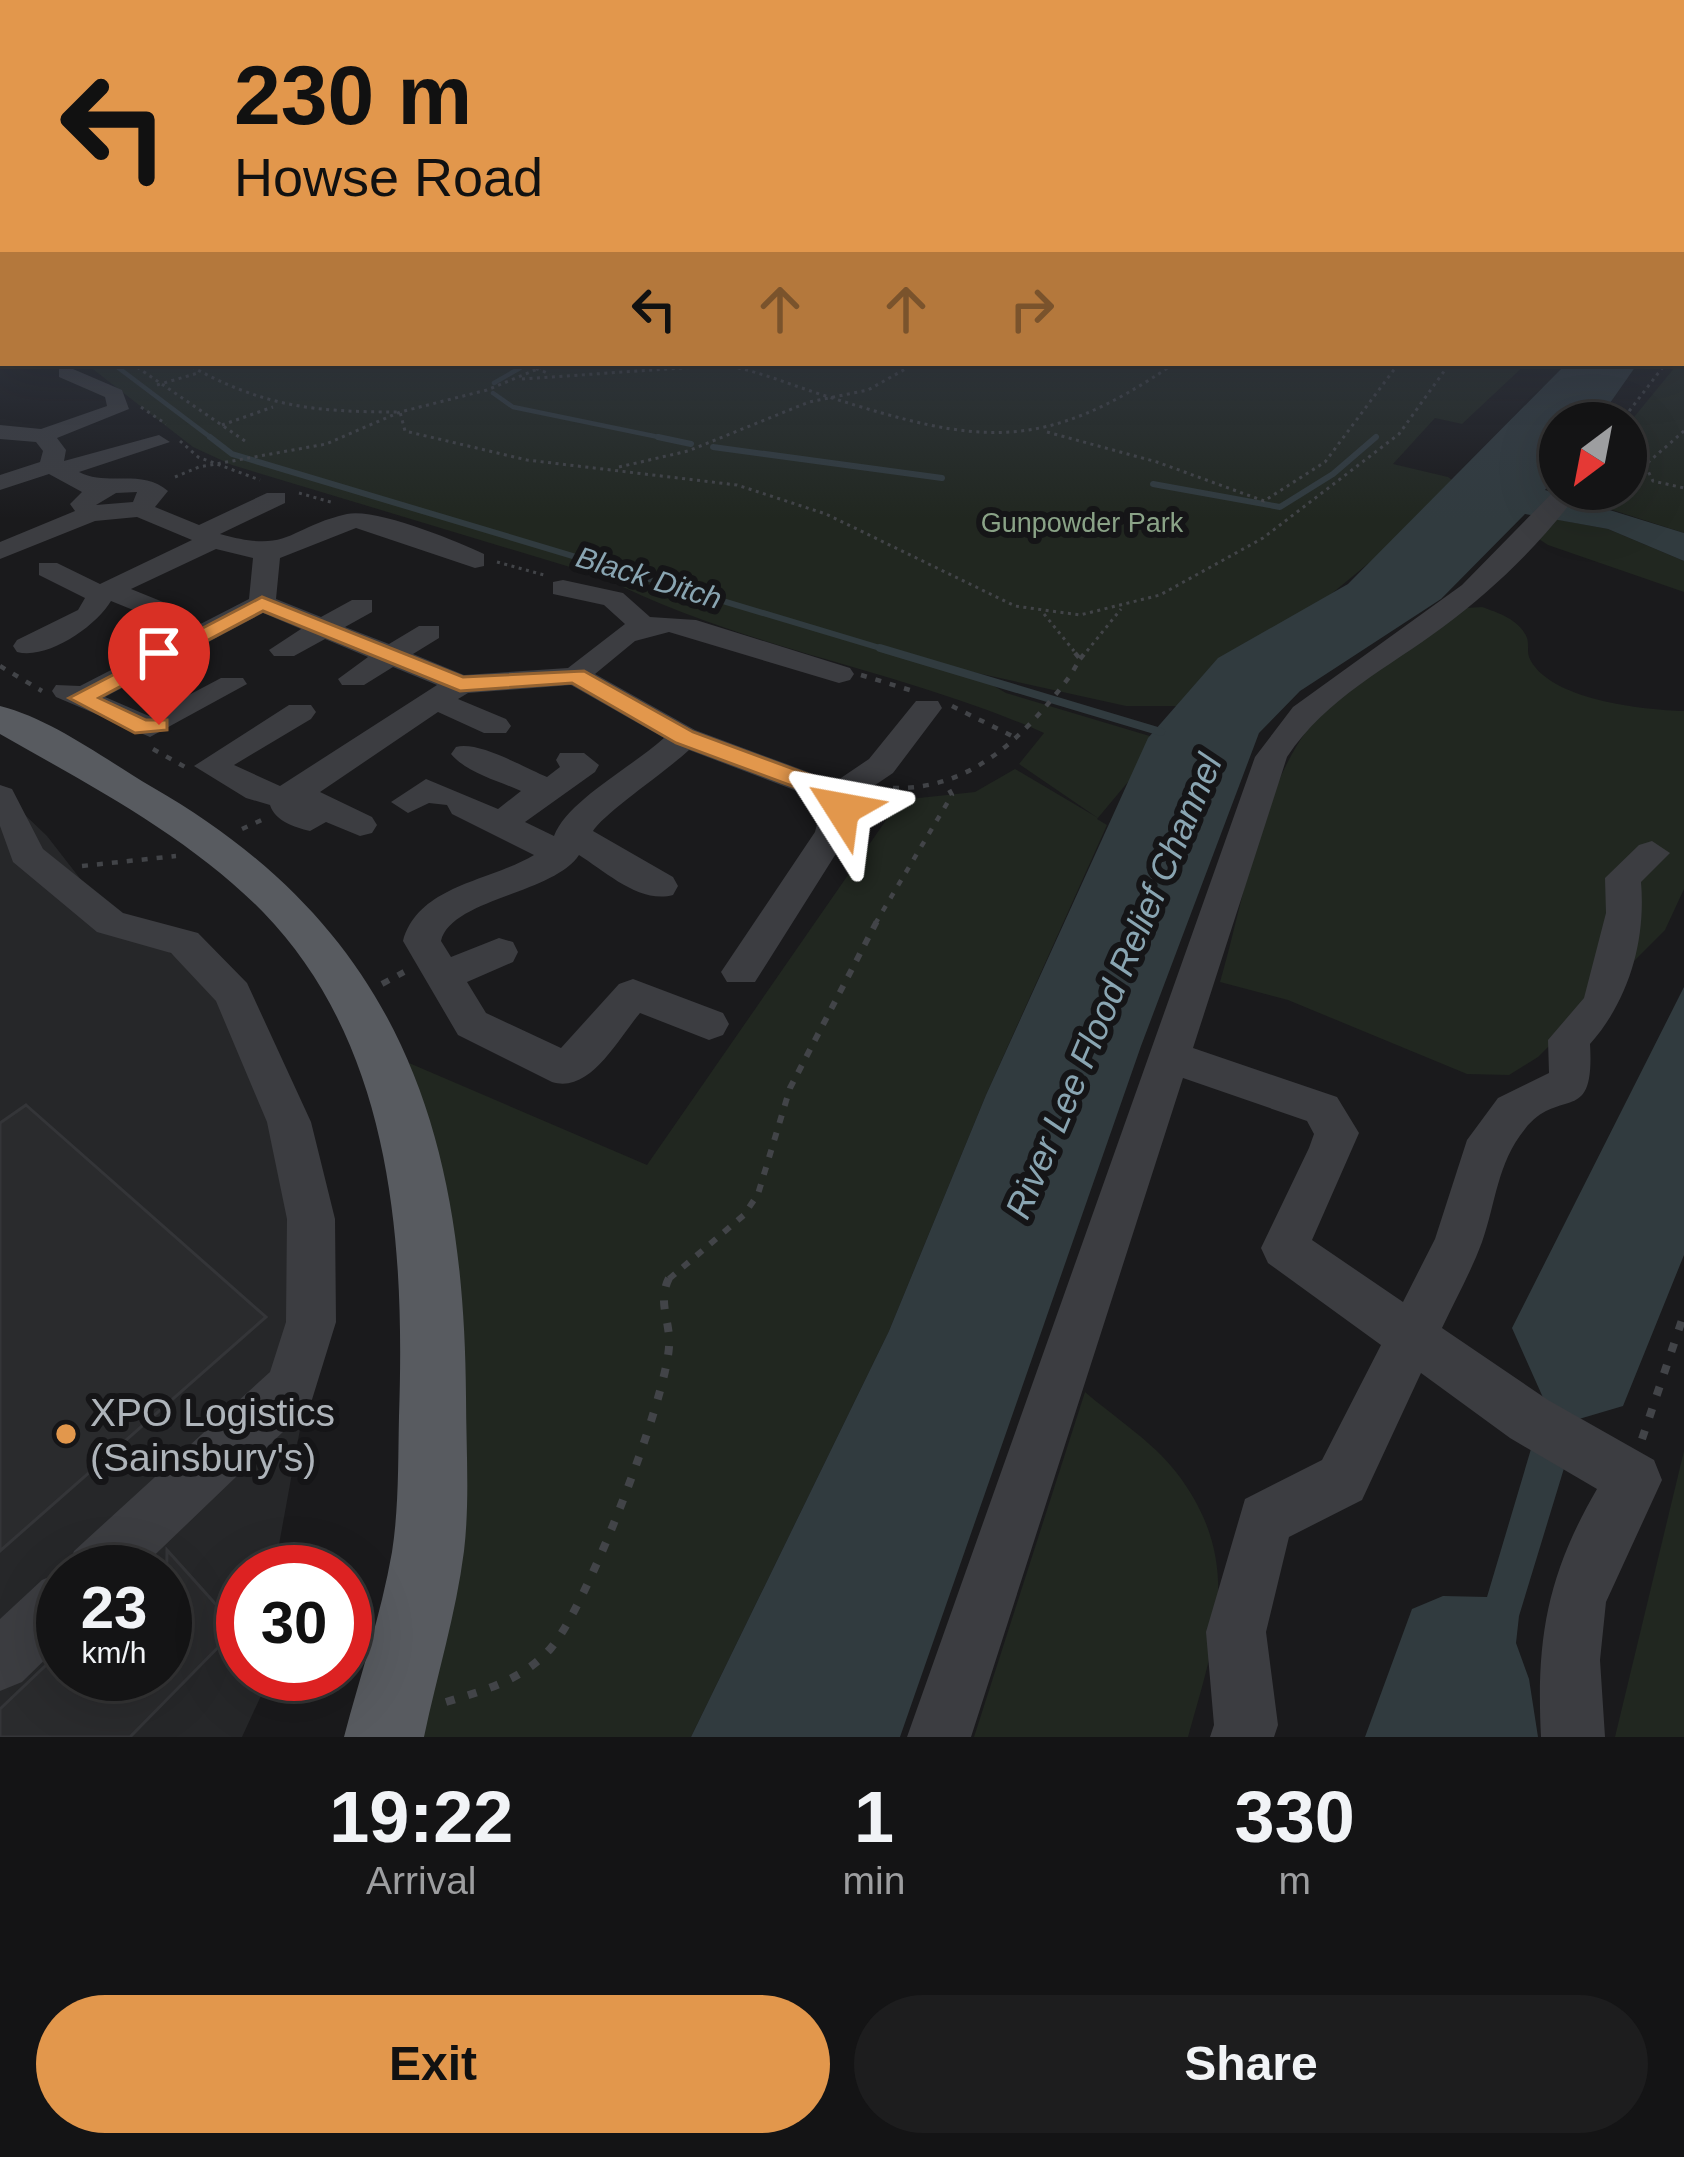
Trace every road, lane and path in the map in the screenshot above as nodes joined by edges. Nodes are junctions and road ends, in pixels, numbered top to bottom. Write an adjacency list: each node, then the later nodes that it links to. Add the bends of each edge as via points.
1 (134, 366): 17 (path)
2 (190, 366): 14 (path)
3 (528, 366): 13 (path)
4 (546, 366): 13 (path)
5 (708, 366): 15 (path)
6 (728, 366): 18 (path, via 780,376)
7 (911, 366): 18 (path, via 868,390)
8 (1170, 366): 23 (path, via 1099,415)
9 (1397, 366): 23 (path, via 1345,444 1318,471 1264,501)
10 (1448, 366): 47 (path, via 1400,434 1348,476 1234,557)
11 (1664, 366): 19 (path)
12 (60, 368): 29 (street, via 115,394 118,409)
13 (537, 370): 15 (path); 16 (path)
14 (200, 372): 17 (path); 20 (path)
15 (557, 376): 16 (path)
16 (516, 379): 21 (path)
17 (157, 385): 22 (path)
18 (829, 398): 23 (path, via 982,437); 30 (path, via 688,451)
19 (1637, 402)
20 (273, 407): 21 (path); 22 (path)
21 (400, 412): 30 (path, via 405,431 423,439); 32 (path, via 326,443)
22 (221, 425): 28 (path)
23 (1042, 430)
24 (1684, 431): 33 (path, via 1646,465 1653,481)
25 (0, 432): 29 (street)
26 (128, 433): 29 (street)
27 (159, 442): 29 (street)
28 (248, 442)
29 (52, 456): 31 (street); 35 (street)
30 (611, 469): 48 (path, via 720,482 801,505)
31 (2, 481)
32 (163, 482)
33 (1684, 488)
34 (277, 498): 37 (street)
35 (94, 503): 37 (street, via 140,509); 38 (street)
36 (1550, 510): 86 (street, via 1452,606 1332,686 1288,728 1260,783)
37 (206, 537): 39 (street); 43 (street)
38 (0, 550)
39 (267, 554): 40 (street, via 343,522 374,522); 44 (street)
40 (475, 560)
41 (48, 569): 43 (street)
42 (563, 588): 49 (street, via 613,599)
43 (102, 597): 46 (street); 52 (street)
44 (262, 603): 50 (street); 59 (street, via 81,698 150,728)
45 (362, 606): 50 (street)
46 (152, 608)
47 (1120, 609): 48 (path); 55 (path)
48 (1043, 614): 55 (path)
49 (640, 623): 56 (street, via 686,626); 57 (street)
50 (322, 628): 53 (street); 54 (street)
51 (430, 632): 54 (street)
52 (27, 646)
53 (284, 650)
54 (391, 656): 58 (street); 60 (street)
55 (1080, 659): 68 (path, via 996,758)
56 (839, 674)
57 (576, 676): 60 (street); 65 (street)
58 (353, 679)
59 (232, 684)
60 (448, 692): 64 (street); 72 (street)
61 (927, 708): 69 (street)
62 (300, 712): 72 (street, via 210,766)
63 (0, 718): 84 (main road, via 210,839 285,906)
64 (495, 726)
65 (684, 737): 69 (street); 76 (street, via 586,813)
66 (572, 760): 70 (street, via 583,765)
67 (488, 764): 70 (street)
68 (947, 786): 69 (path); 93 (path, via 952,795 790,1088 758,1193 744,1215 671,1274 661,1293 669,1346 587,1590 551,1648 509,1682)
69 (851, 787): 83 (street, via 832,833)
70 (545, 789): 74 (street)
71 (0, 796): 80 (street, via 26,854)
72 (287, 800): 75 (street)
73 (408, 802): 74 (street, via 426,789)
74 (502, 823): 76 (street)
75 (360, 825)
76 (566, 844): 79 (street, via 609,853 627,874); 82 (street, via 434,917 422,941)
77 (188, 852): 80 (path, via 160,862 89,862)
78 (1652, 853): 88 (street, via 1623,878 1625,913 1602,1004 1569,1040 1570,1082 1514,1111 1483,1153 1458,1242)
79 (661, 886)
80 (55, 890): 90 (street, via 136,943 184,943 233,993 289,1122 311,1220 311,1322 291,1388)
81 (499, 952): 82 (street)
82 (437, 967): 84 (path); 85 (street, via 472,1024 567,1070 632,994)
83 (742, 972)
84 (355, 999): 93 (main road, via 401,1116 423,1215 435,1328 428,1550)
85 (709, 1024)
86 (1168, 1057): 88 (street, via 1322,1109 1337,1133 1285,1248); 94 (street)
87 (1684, 1314): 89 (path)
88 (1414, 1337): 89 (street, via 1529,1420); 95 (street, via 1342,1480 1265,1519 1236,1632)
89 (1625, 1474): 96 (street, via 1584,1567 1566,1648)
90 (123, 1545)
91 (36, 1626): 92 (street)
92 (0, 1660)
93 (388, 1720)
94 (939, 1737)
95 (1242, 1737)
96 (1573, 1737)

